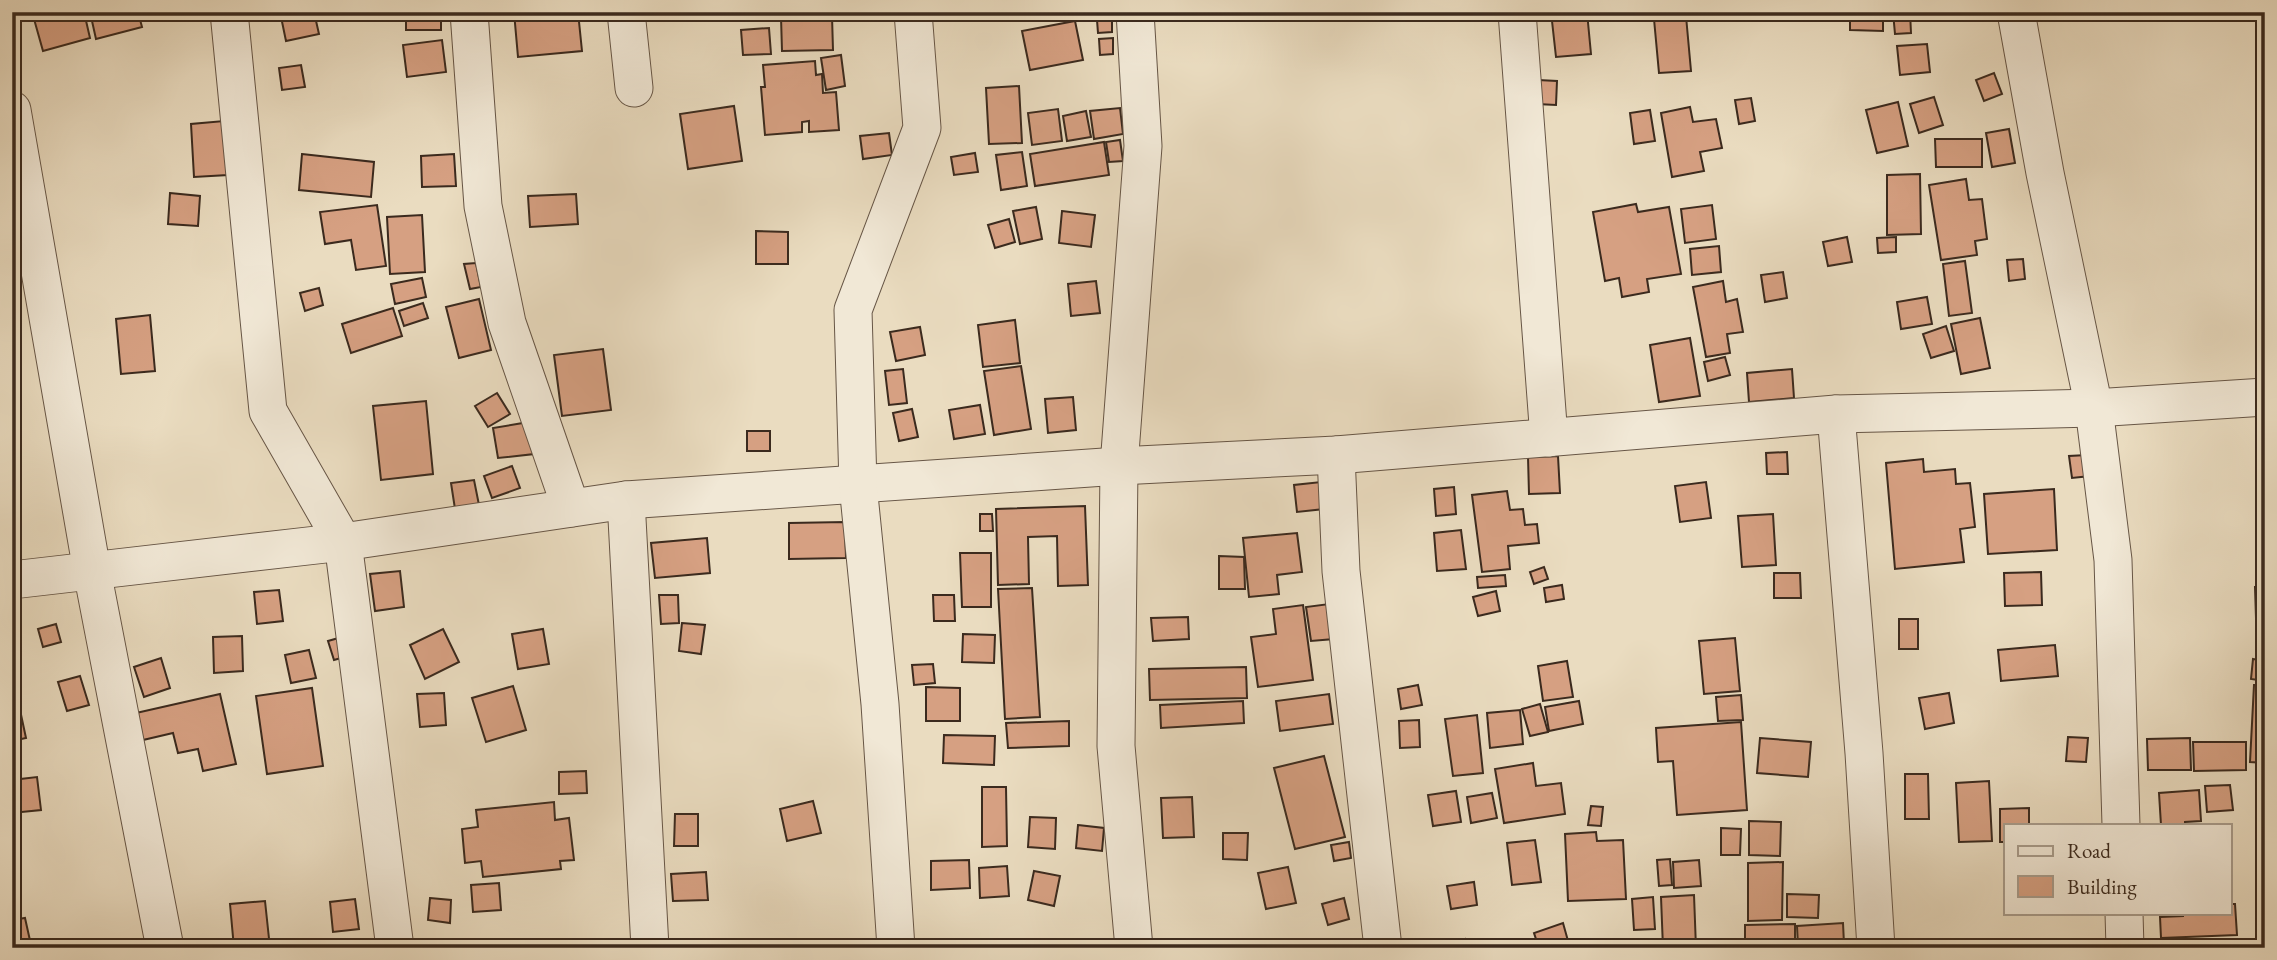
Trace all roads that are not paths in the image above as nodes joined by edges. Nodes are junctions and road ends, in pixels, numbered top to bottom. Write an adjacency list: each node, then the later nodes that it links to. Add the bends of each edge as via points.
1 (229, 12): 19 (street, via 268,411)
2 (469, 12): 18 (street, via 483,206 507,323)
3 (626, 12): 8 (street)
4 (913, 12): 16 (street, via 922,128 853,310)
5 (1135, 12): 15 (street, via 1143,146)
6 (1517, 12): 13 (street)
7 (2017, 12): 11 (street)
8 (634, 88)
9 (12, 110): 20 (street)
10 (2265, 397): 11 (street)
11 (2094, 408): 12 (street); 22 (street, via 2113,560)
12 (1836, 414): 13 (street); 30 (street)
13 (1549, 438): 14 (street)
14 (1336, 455): 15 (street); 29 (street, via 1341,571)
15 (1119, 466): 16 (street); 28 (street, via 1116,746)
16 (858, 485): 17 (street); 27 (street, via 880,704)
17 (626, 500): 18 (street); 26 (street)
18 (571, 508): 19 (street)
19 (343, 542): 20 (street); 25 (street)
20 (92, 571): 21 (street); 24 (street)
21 (12, 580)
22 (2121, 824)
23 (2124, 914): 31 (street)
24 (165, 948)
25 (395, 948)
26 (650, 948)
27 (896, 948)
28 (1134, 948)
29 (1383, 948)
30 (1876, 948)
31 (2125, 948)

